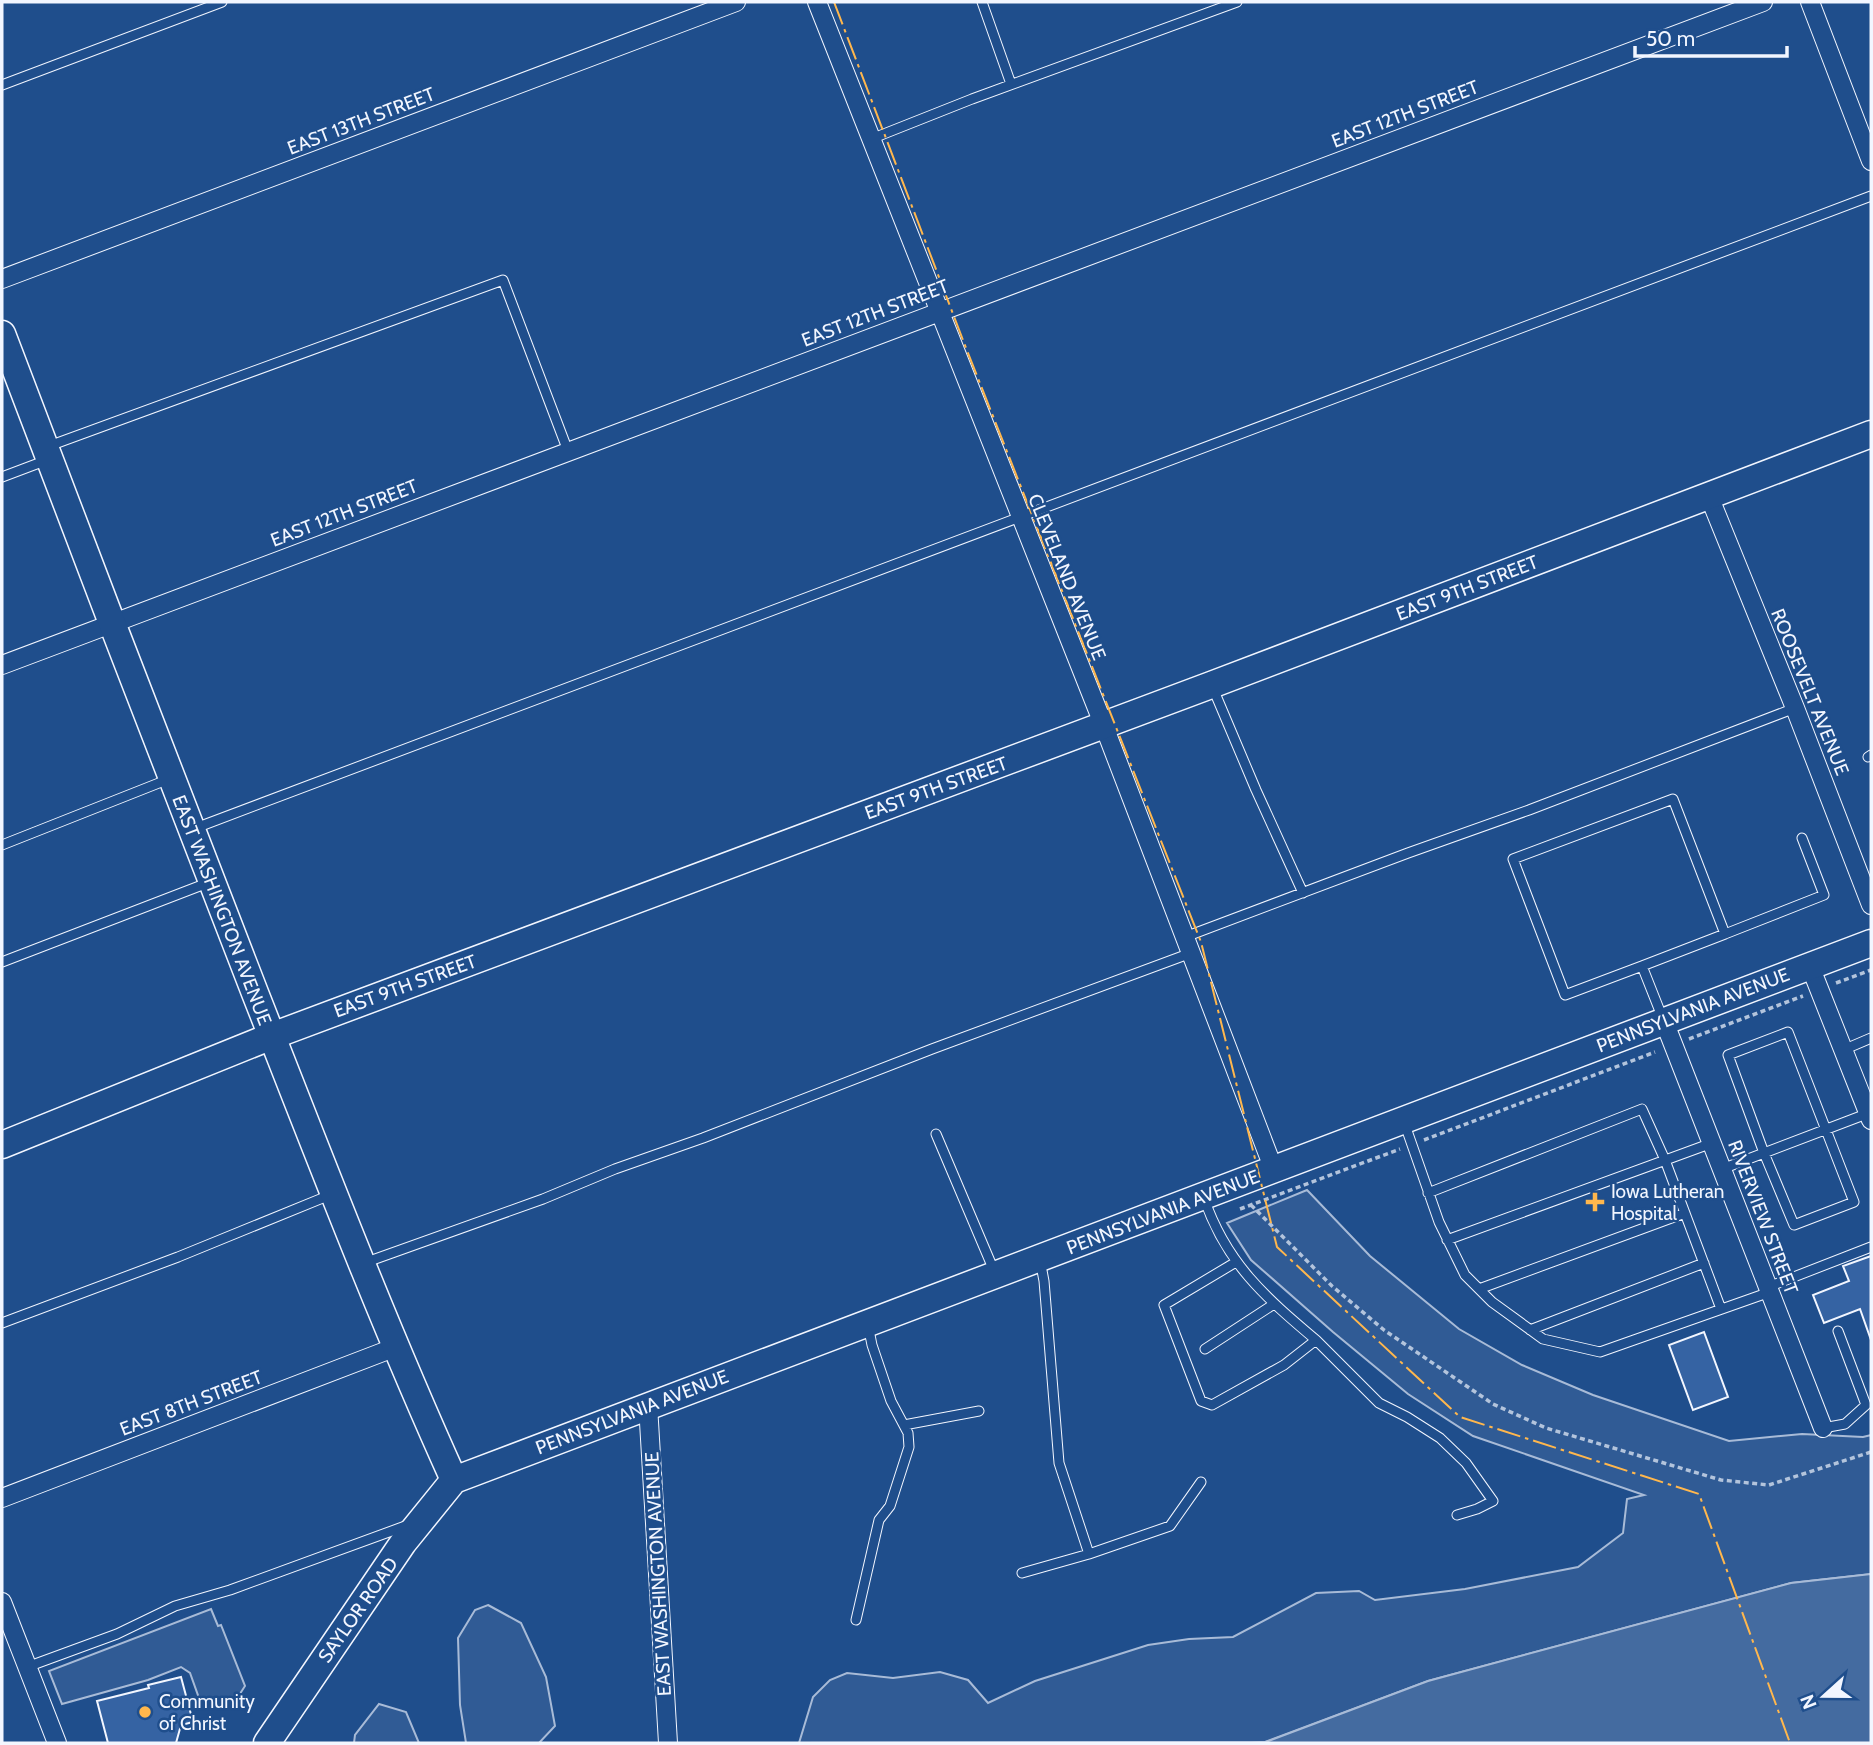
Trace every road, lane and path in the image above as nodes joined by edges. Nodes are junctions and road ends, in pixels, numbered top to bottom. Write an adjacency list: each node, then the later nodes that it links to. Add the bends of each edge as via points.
1 (222, 2): 9 (lane)
2 (736, 2): 13 (street, EAST 13TH STREET)
3 (817, 2): 10 (street, CLEVELAND AVENUE)
4 (982, 2): 8 (lane)
5 (1237, 2): 8 (lane)
6 (1763, 2): 14 (street, EAST 12TH STREET)
7 (1810, 2): 11 (street)
8 (1011, 84): 10 (lane)
9 (2, 85)
10 (871, 139): 14 (street, CLEVELAND AVENUE)
11 (1871, 161)
12 (1871, 196): 21 (lane)
13 (2, 279)
14 (939, 311): 17 (street, EAST 12TH STREET); 21 (street, CLEVELAND AVENUE)
15 (2, 334): 18 (street, EAST WASHINGTON AVENUE)
16 (1871, 434): 20 (street, EAST 9TH STREET)
17 (568, 451): 18 (lane, via 503,280); 22 (street, EAST 12TH STREET)
18 (47, 454): 19 (lane); 22 (street, EAST WASHINGTON AVENUE)
19 (2, 477)
20 (1709, 496): 24 (street, EAST 9TH STREET); 25 (street, ROOSEVELT AVENUE)
21 (1020, 518): 26 (street, CLEVELAND AVENUE); 28 (lane)
22 (112, 624): 23 (street, EAST 12TH STREET); 27 (street, EAST WASHINGTON AVENUE)
23 (2, 666)
24 (1211, 685): 26 (street, EAST 9TH STREET); 32 (lane)
25 (1795, 708): 32 (lane); 33 (street, ROOSEVELT AVENUE)
26 (1104, 726): 36 (street, CLEVELAND AVENUE); 42 (street, EAST 9TH STREET)
27 (171, 779): 28 (street, EAST WASHINGTON AVENUE); 30 (lane)
28 (191, 830): 31 (street, EAST WASHINGTON AVENUE)
29 (1802, 838): 34 (lane, via 1824,895)
30 (2, 845)
31 (212, 881): 37 (lane); 42 (street, EAST WASHINGTON AVENUE)
32 (1303, 893): 36 (lane)
33 (1871, 905)
34 (1725, 934): 38 (lane); 38 (lane, via 1673,799 1513,859 1565,995)
35 (1871, 943): 40 (street, PENNSYLVANIA AVENUE)
36 (1188, 945): 54 (street, CLEVELAND AVENUE); 64 (lane, via 703,1138)
37 (2, 962)
38 (1642, 966): 41 (lane)
39 (1871, 970): 40 (path)
40 (1814, 978): 41 (street, PENNSYLVANIA AVENUE); 41 (path); 44 (street)
41 (1669, 1033): 47 (street, PENNSYLVANIA AVENUE); 47 (path); 49 (street, RIVERVIEW STREET)
42 (272, 1036): 50 (street, EAST 9TH STREET); 55 (street, EAST WASHINGTON AVENUE)
43 (1871, 1038): 44 (lane)
44 (1843, 1049): 45 (street)
45 (1870, 1116): 46 (lane)
46 (1827, 1129): 51 (lane); 51 (lane, via 1854,1202 1794,1225); 51 (lane, via 1788,1032 1728,1055)
47 (1407, 1132): 54 (street, PENNSYLVANIA AVENUE); 56 (lane); 81 (path, via 1251,1205 1332,1286 1384,1330 1493,1404 1546,1429 1721,1480 1769,1485)
48 (936, 1134): 65 (lane)
49 (1712, 1143): 52 (lane); 53 (street, RIVERVIEW STREET)
50 (2, 1145)
51 (1764, 1153): 53 (lane)
52 (1665, 1160): 56 (lane, via 1642,1109); 58 (lane); 59 (lane)
53 (1722, 1169): 67 (street, RIVERVIEW STREET)
54 (1274, 1170): 57 (street, PENNSYLVANIA AVENUE)
55 (335, 1193): 64 (street, EAST WASHINGTON AVENUE); 70 (lane)
56 (1428, 1193): 59 (lane)
57 (1203, 1196): 61 (street, PENNSYLVANIA AVENUE); 62 (lane)
58 (1685, 1213): 63 (lane); 66 (lane)
59 (1447, 1240): 66 (lane, via 1465,1275)
60 (1871, 1247): 67 (lane)
61 (1040, 1258): 65 (street, PENNSYLVANIA AVENUE); 87 (lane, via 1059,1462)
62 (1236, 1262): 68 (lane); 74 (lane, via 1164,1305 1201,1401 1212,1405 1284,1365)
63 (1704, 1263): 69 (lane); 72 (lane)
64 (362, 1264): 75 (street, EAST WASHINGTON AVENUE)
65 (995, 1275): 71 (street, PENNSYLVANIA AVENUE)
66 (1479, 1289): 72 (lane)
67 (1769, 1289): 69 (lane); 80 (street, RIVERVIEW STREET)
68 (1274, 1304): 74 (lane); 76 (lane)
69 (1721, 1309): 72 (lane, via 1600,1352 1543,1339)
70 (2, 1323)
71 (868, 1324): 77 (street, PENNSYLVANIA AVENUE); 79 (lane, via 891,1401)
72 (1530, 1330)
73 (1838, 1331): 80 (lane, via 1866,1405 1845,1424)
74 (1316, 1340): 85 (lane, via 1379,1403 1440,1438 1466,1463 1493,1501)
75 (396, 1347): 82 (street, EAST WASHINGTON AVENUE); 84 (street, EAST 8TH STREET)
76 (1205, 1349)
77 (648, 1405): 82 (street, PENNSYLVANIA AVENUE); 94 (street, EAST WASHINGTON AVENUE)
78 (979, 1411): 79 (lane)
79 (904, 1426): 90 (lane, via 909,1447 890,1506 879,1520)
80 (1823, 1428)
81 (1871, 1452)
82 (454, 1480): 86 (street, SAYLOR ROAD)
83 (1201, 1482): 87 (lane, via 1170,1526)
84 (2, 1497)
85 (1457, 1515)
86 (423, 1520): 91 (lane, via 175,1606 117,1634); 93 (street, SAYLOR ROAD)
87 (1089, 1554): 88 (lane)
88 (1022, 1573)
89 (2, 1602): 91 (street)
90 (856, 1619)
91 (27, 1667): 92 (street)
92 (57, 1743)
93 (267, 1743)
94 (668, 1743)

